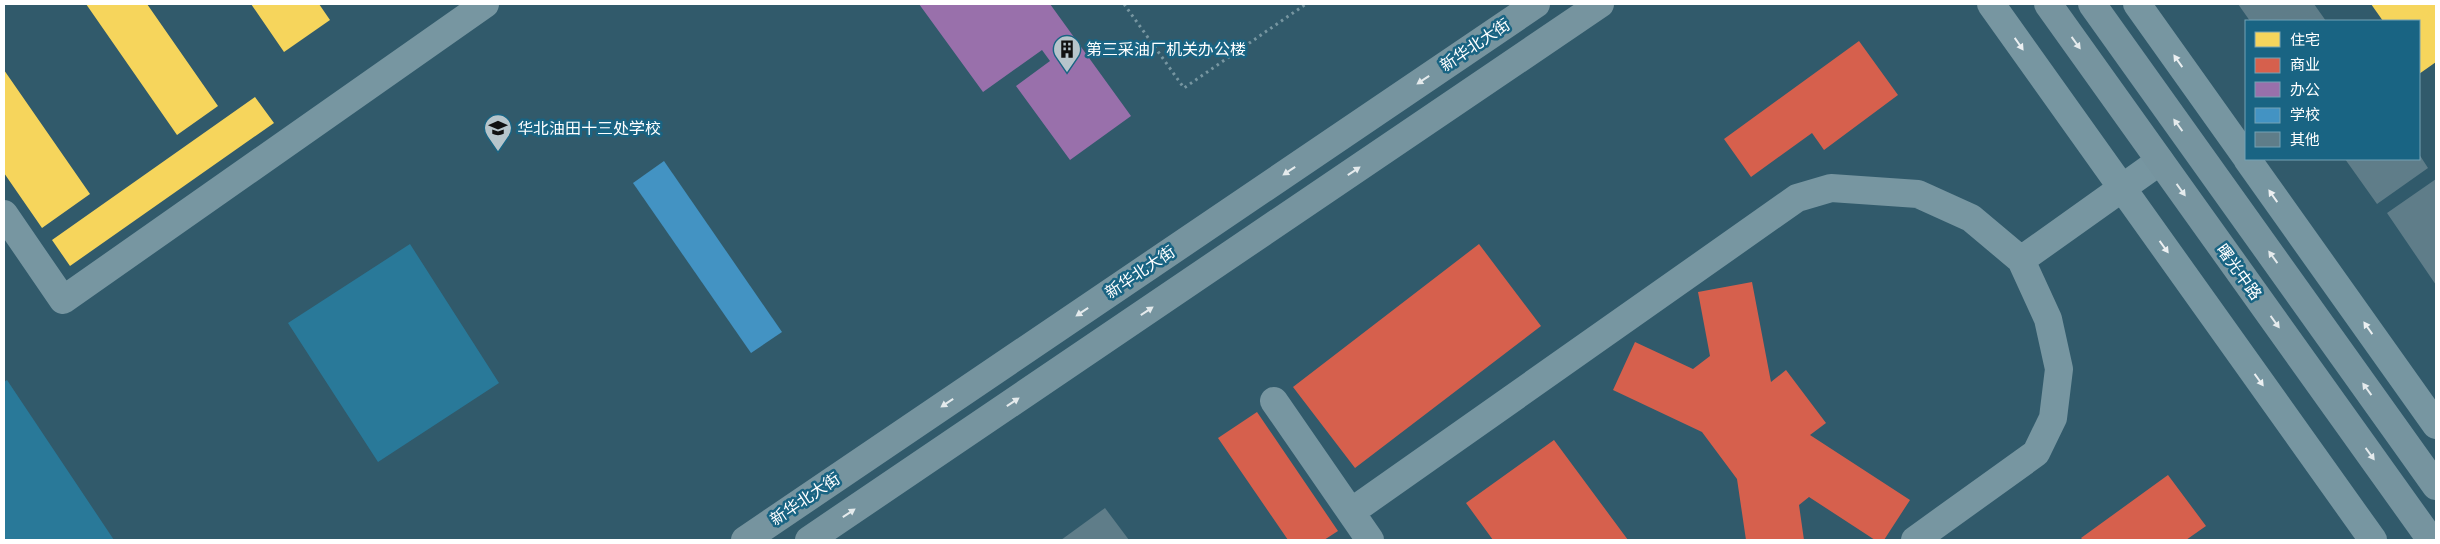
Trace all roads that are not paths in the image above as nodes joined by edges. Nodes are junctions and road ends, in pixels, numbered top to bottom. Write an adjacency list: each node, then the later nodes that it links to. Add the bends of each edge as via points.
1 (485, 4): 12 (street, via 63,300)
2 (1536, 4): 19 (main road, 新华北大街, one-way to 19)
3 (1600, 4): 20 (main road, one-way to 3)
4 (1991, 4): 11 (street, one-way to 11)
5 (2048, 4): 10 (main road, 曙光中路, one-way to 10)
6 (2092, 4): 16 (main road, one-way to 6)
7 (2137, 4): 8 (street, one-way to 7)
8 (2245, 155)
9 (2248, 160): 15 (street, one-way to 9)
10 (2160, 161): 11 (street); 23 (main road, 曙光中路, one-way to 23)
11 (2122, 188): 13 (street); 18 (street, one-way to 18)
12 (4, 214)
13 (2021, 260): 17 (street, via 1971,218 1918,194 1832,188 1797,198); 22 (street, via 2048,319 2059,369 2053,418 2036,453)
14 (1274, 401): 17 (street)
15 (2436, 425)
16 (2436, 486)
17 (1351, 512): 21 (street)
18 (2363, 537)
19 (744, 540)
20 (809, 540)
21 (1370, 540)
22 (1915, 540)
23 (2431, 540)

